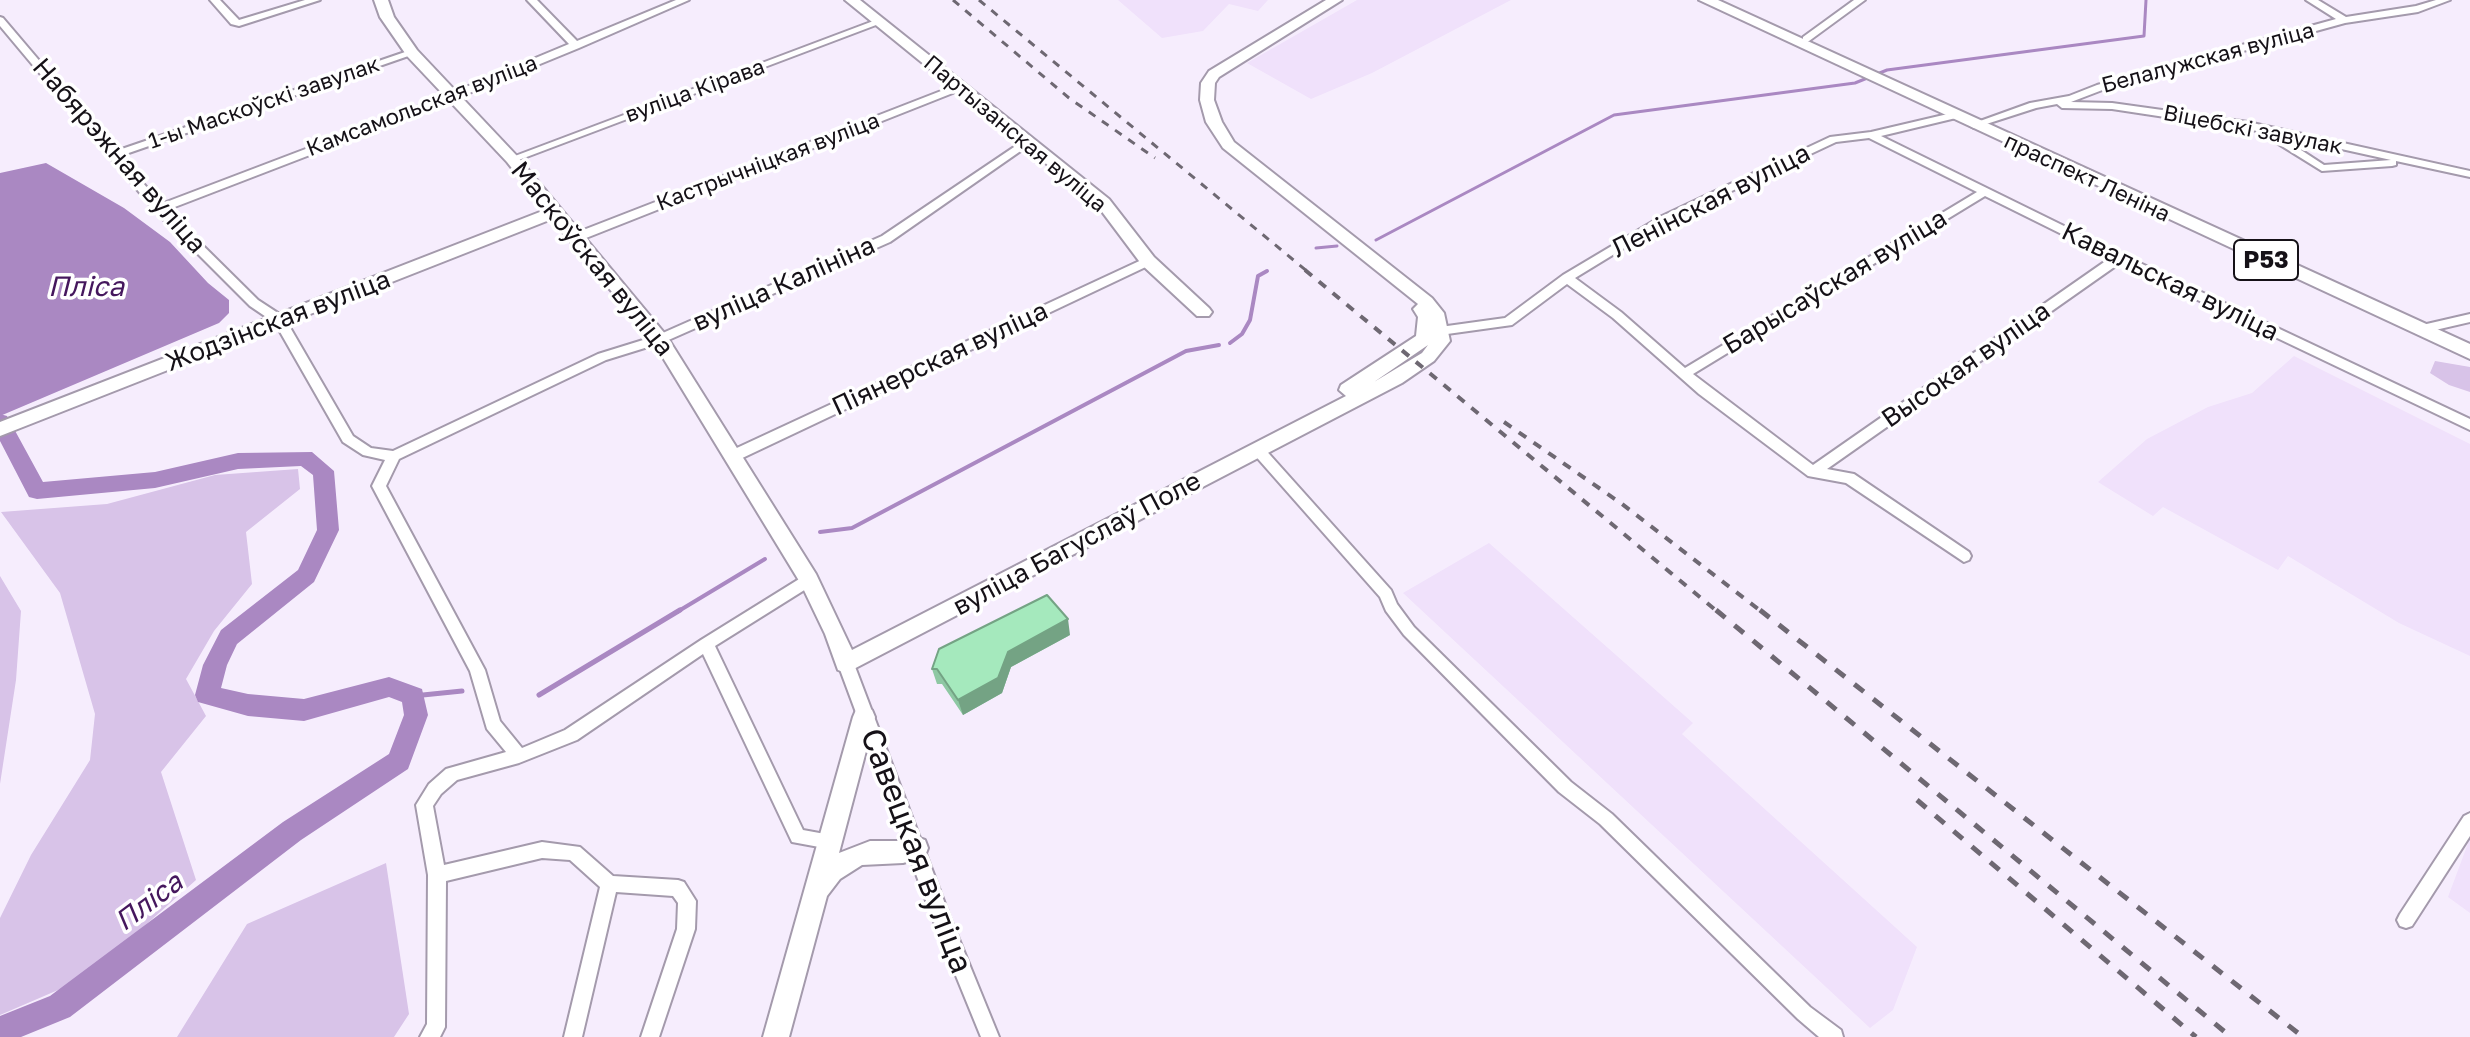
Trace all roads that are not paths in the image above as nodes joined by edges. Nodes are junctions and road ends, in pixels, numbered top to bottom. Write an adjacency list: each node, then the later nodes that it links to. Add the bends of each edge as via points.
1 (215, 0): 2 (street, via 239,23)
2 (315, 0)
3 (381, 0): 17 (main road, Маскоўская вуліца)
4 (532, 0): 16 (street)
5 (684, 0): 16 (street, Камсамольская вуліца)
6 (852, 0): 14 (main road, Партызанская вуліца)
7 (1335, 0): 37 (main road, вуліца Багуслаў Поле, via 1222,66 1208,83 1207,100 1228,145)
8 (1706, 0): 21 (main road, праспект Леніна / Р53)
9 (1860, 0): 15 (street)
10 (2311, 0): 13 (street)
11 (2445, 0): 13 (street, Белалужская вуліца)
12 (0, 20): 26 (street, Набярэжная вуліца)
13 (2344, 20): 20 (street, Белалужская вуліца)
14 (879, 22): 18 (main road, Партызанская вуліца); 27 (street, вуліца Кірава)
15 (1806, 39)
16 (576, 46): 19 (street, Камсамольская вуліца)
17 (412, 53): 19 (main road, Маскоўская вуліца); 26 (street, 1-ы Маскоўскі завулак)
18 (959, 87): 25 (main road, Партызанская вуліца); 33 (street, Кастрычніцкая вуліца)
19 (451, 96): 27 (main road, Маскоўская вуліца); 31 (street, Камсамольская вуліца)
20 (2034, 105): 22 (street, Белалужская вуліца); 23 (street, Віцебскі завулак, via 2112,106)
21 (1952, 116): 22 (main road, праспект Леніна / Р53); 24 (street, Ленінская вуліца)
22 (1974, 125): 41 (main road, праспект Леніна / Р53)
23 (2261, 129): 28 (street, Віцебскі завулак); 28 (street, via 2322,168)
24 (1871, 135): 30 (street, Кавальская вуліца); 36 (street, Ленінская вуліца, via 1834,139 1666,218)
25 (1027, 143): 35 (main road, Партызанская вуліца, via 1103,202); 43 (street, вуліца Калініна, via 886,239)
26 (116, 154): 31 (street, Набярэжная вуліца)
27 (512, 159): 32 (main road, Маскоўская вуліца)
28 (2408, 161): 29 (street, Віцебскі завулак)
29 (2470, 174)
30 (1984, 192): 34 (street, Кавальская вуліца); 45 (street, Барысаўская вуліца)
31 (159, 209): 40 (street, Набярэжная вуліца, via 254,303)
32 (555, 212): 33 (main road, Маскоўская вуліца); 40 (main road, Жодзінская вуліца)
33 (577, 237): 43 (main road, Маскоўская вуліца)
34 (2119, 258): 47 (street, Кавальская вуліца); 52 (street, Высокая вуліца)
35 (1148, 261): 38 (main road, Партызанская вуліца); 51 (street, Піянерская вуліца)
36 (1567, 278): 42 (street, Ленінская вуліца, via 1508,322); 45 (street)
37 (1408, 289): 42 (main road, вуліца Багуслаў Поле, via 1435,313); 46 (main road, вуліца Багуслаў Поле, via 1427,316 1423,340)
38 (1203, 312)
39 (2470, 318): 41 (street)
40 (280, 320): 48 (main road, Жодзінская вуліца); 50 (street, Набярэжная вуліца, via 348,439 368,452)
41 (2418, 330): 44 (main road, праспект Леніна / Р53)
42 (1440, 331): 46 (main road, вуліца Багуслаў Поле, via 1441,341 1428,357)
43 (660, 339): 50 (street, вуліца Калініна, via 602,357); 51 (main road, Маскоўская вуліца)
44 (2470, 352)
45 (1686, 373): 52 (street)
46 (1307, 423): 49 (main road, вуліца Багуслаў Поле)
47 (2470, 425)
48 (0, 429)
49 (1257, 449): 56 (main road, вуліца Багуслаў Поле); 71 (street, via 1386,594 1409,631 1565,787 1606,819)
50 (394, 456): 58 (street, via 379,486 477,670 493,724)
51 (731, 457): 54 (main road, Маскоўская вуліца)
52 (1813, 472): 53 (street, via 1849,478)
53 (1964, 556)
54 (809, 580): 55 (street); 56 (main road, Маскоўская вуліца)
55 (706, 644): 58 (street, via 571,735); 60 (street, via 798,837)
56 (846, 664): 57 (street, Савецкая вуліца)
57 (864, 717): 60 (main road); 61 (street, Савецкая вуліца)
58 (519, 756): 62 (street, via 452,774 435,789 424,805)
59 (2470, 821): 65 (street)
60 (830, 841): 64 (main road)
61 (916, 848): 64 (main road, via 870,852 844,861 831,871); 70 (street, Савецкая вуліца)
62 (437, 875): 63 (street, via 542,850 574,853); 66 (street, via 436,1027)
63 (609, 884): 67 (street); 68 (street, via 678,888 687,901 686,929)
64 (813, 901): 69 (main road)
65 (2406, 920)
66 (429, 1037)
67 (573, 1037)
68 (650, 1037)
69 (776, 1037)
70 (990, 1037)
71 (1834, 1037)

